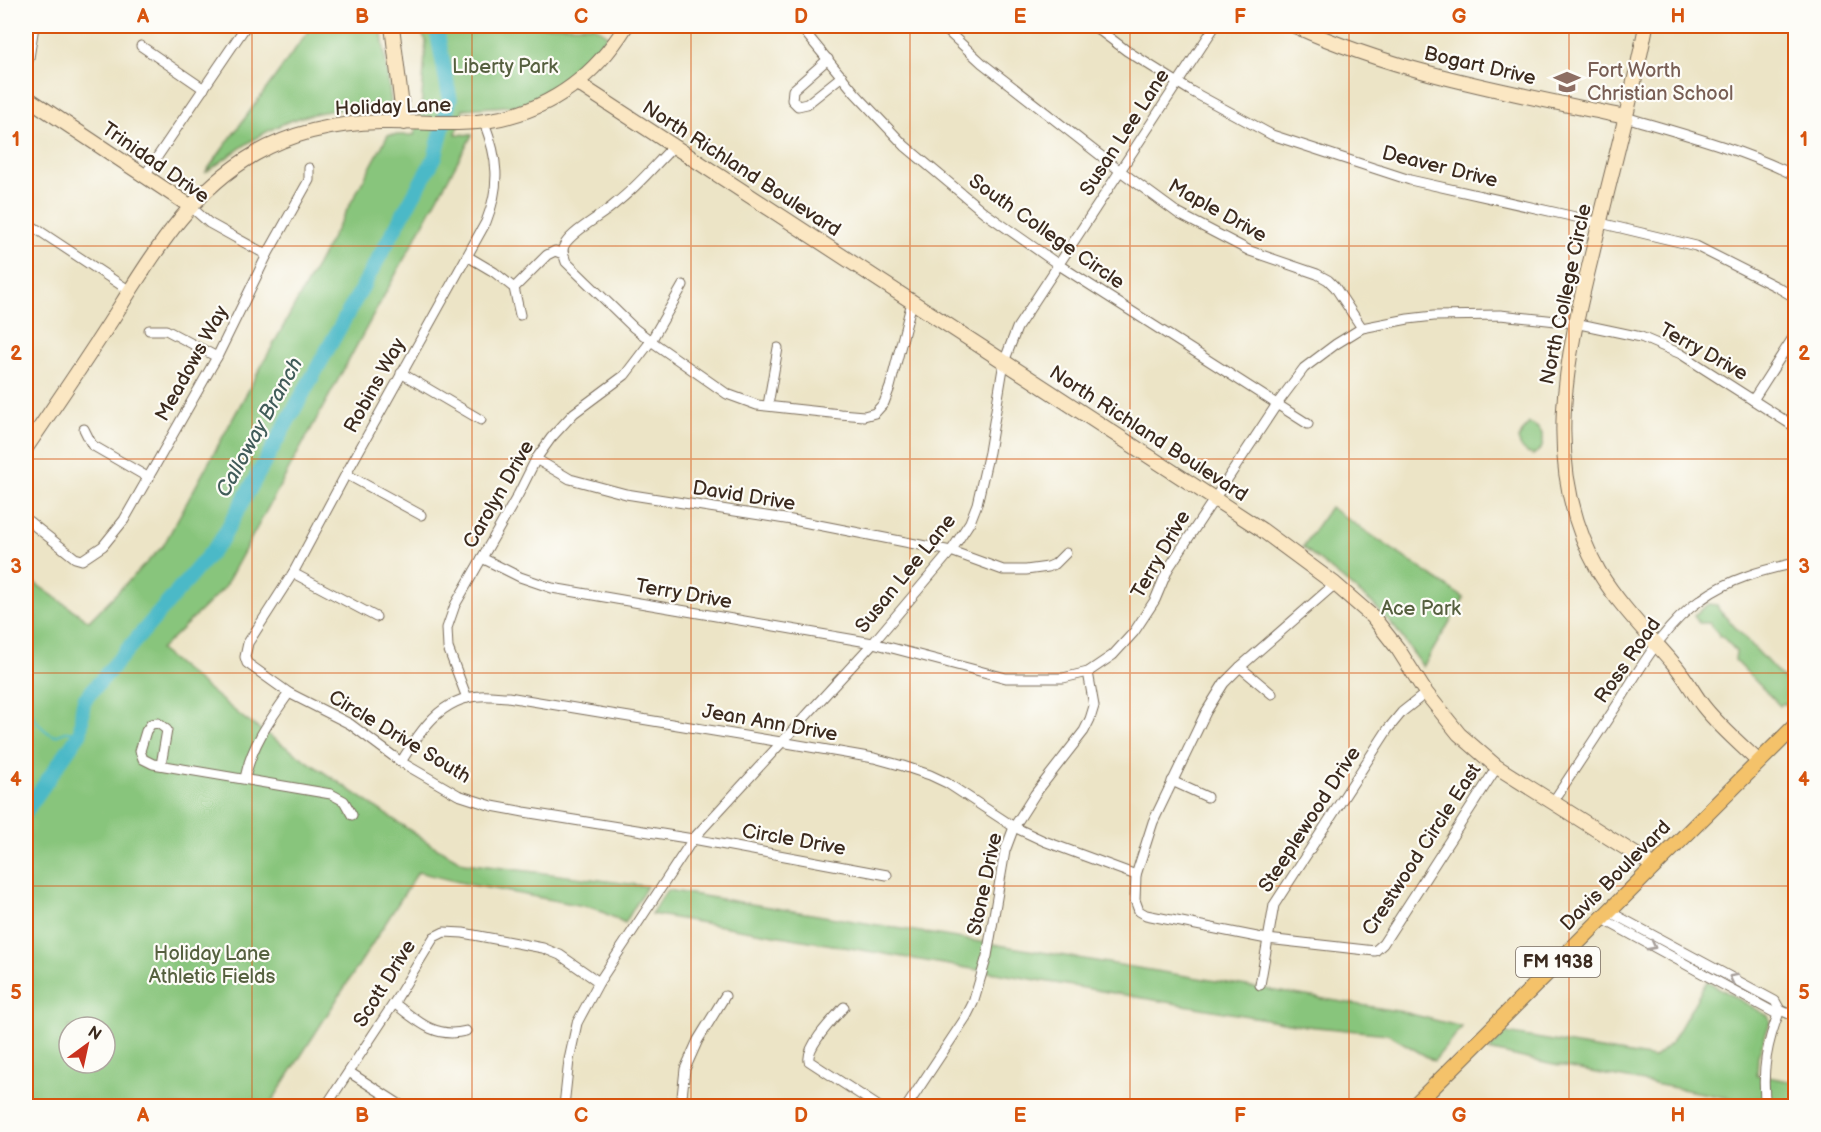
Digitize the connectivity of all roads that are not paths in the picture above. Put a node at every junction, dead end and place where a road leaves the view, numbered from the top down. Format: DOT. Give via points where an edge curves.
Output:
graph roads {
  1 [pos="34,26"];
  2 [pos="246,26"];
  3 [pos="392,26"];
  4 [pos="626,26"];
  5 [pos="800,26"];
  6 [pos="942,26"];
  7 [pos="1094,26"];
  8 [pos="1215,26"];
  9 [pos="1295,26"];
  10 [pos="1646,26"];
  11 [pos="141,46"];
  12 [pos="828,59"];
  13 [pos="26,65"];
  14 [pos="842,76"];
  15 [pos="577,83"];
  16 [pos="1178,83"];
  17 [pos="204,89"];
  18 [pos="26,97"];
  19 [pos="1625,117"];
  20 [pos="484,122"];
  21 [pos="410,123"];
  22 [pos="673,147"];
  23 [pos="309,168"];
  24 [pos="1119,170"];
  25 [pos="145,175"];
  26 [pos="1796,176"];
  27 [pos="190,206"];
  28 [pos="26,222"];
  29 [pos="1599,222"];
  30 [pos="267,255"];
  31 [pos="563,255"];
  32 [pos="467,256"];
  33 [pos="1059,265"];
  34 [pos="682,285"];
  35 [pos="514,288"];
  36 [pos="130,291"];
  37 [pos="1796,298"];
  38 [pos="912,302"];
  39 [pos="520,315"];
  40 [pos="1575,323"];
  41 [pos="1362,328"];
  42 [pos="149,330"];
  43 [pos="1796,333"];
  44 [pos="651,341"];
  45 [pos="778,348"];
  46 [pos="217,357"];
  47 [pos="1004,362"];
  48 [pos="401,374"];
  49 [pos="1754,400"];
  50 [pos="1277,404"];
  51 [pos="768,405"];
  52 [pos="481,420"];
  53 [pos="1308,424"];
  54 [pos="1795,427"];
  55 [pos="84,429"];
  56 [pos="26,448"];
  57 [pos="536,459"];
  58 [pos="346,474"];
  59 [pos="149,478"];
  60 [pos="1213,500"];
  61 [pos="421,515"];
  62 [pos="26,519"];
  63 [pos="951,552"];
  64 [pos="1066,553"];
  65 [pos="482,558"];
  66 [pos="1796,563"];
  67 [pos="293,573"];
  68 [pos="1335,584"];
  69 [pos="376,617"];
  70 [pos="873,643"];
  71 [pos="1656,645"];
  72 [pos="245,657"];
  73 [pos="1240,667"];
  74 [pos="1088,672"];
  75 [pos="289,693"];
  76 [pos="1426,693"];
  77 [pos="1272,694"];
  78 [pos="467,698"];
  79 [pos="1796,725"];
  80 [pos="781,742"];
  81 [pos="401,762"];
  82 [pos="1759,762"];
  83 [pos="161,765"];
  84 [pos="1497,767"];
  85 [pos="245,778"];
  86 [pos="1172,782"];
  87 [pos="1207,797"];
  88 [pos="1554,802"];
  89 [pos="352,815"];
  90 [pos="1014,827"];
  91 [pos="693,839"];
  92 [pos="1654,866"];
  93 [pos="887,875"];
  94 [pos="1136,875"];
  95 [pos="1605,914"];
  96 [pos="1267,939"];
  97 [pos="599,982"];
  98 [pos="1260,984"];
  99 [pos="724,996"];
  100 [pos="394,1003"];
  101 [pos="844,1006"];
  102 [pos="1780,1010"];
  103 [pos="1796,1017"];
  104 [pos="466,1031"];
  105 [pos="349,1072"];
  106 [pos="326,1107"];
  107 [pos="402,1107"];
  108 [pos="564,1107"];
  109 [pos="681,1107"];
  110 [pos="878,1107"];
  111 [pos="908,1107"];
  112 [pos="1414,1107"];
  113 [pos="1766,1107"];
  1 -- 13 [label="street"];
  2 -- 17 [label="street"];
  3 -- 21 [label="street"];
  4 -- 15 [label="street, Holiday Lane"];
  5 -- 12 [label="street, South College Circle"];
  6 -- 24 [label="street, Maple Drive" via="982,63"];
  7 -- 16 [label="street, Deaver Drive"];
  8 -- 16 [label="street, Susan Lee Lane"];
  9 -- 19 [label="street, Bogart Drive" via="1365,55 1418,71"];
  10 -- 19 [label="street, North College Circle"];
  11 -- 17 [label="street"];
  12 -- 14 [label="street, South College Circle"];
  12 -- 14 [label="street" via="793,90 792,100 798,106 807,104"];
  14 -- 33 [label="street, South College Circle" via="905,146 985,213"];
  15 -- 20 [label="street, Holiday Lane" via="537,108"];
  15 -- 22 [label="street, North Richland Boulevard"];
  16 -- 24 [label="street, Susan Lee Lane"];
  16 -- 29 [label="street, Deaver Drive" via="1272,135 1306,147 1410,180"];
  17 -- 25 [label="street"];
  18 -- 25 [label="street, Trinidad Drive"];
  19 -- 26 [label="street, Bogart Drive" via="1717,143"];
  19 -- 29 [label="street, North College Circle"];
  20 -- 21 [label="street, Holiday Lane"];
  20 -- 32 [label="street, Robins Way" via="497,172 493,204"];
  21 -- 27 [label="street, Holiday Lane" via="342,125 289,138 239,163"];
  22 -- 31 [label="street" via="618,202 573,236"];
  22 -- 38 [label="street, North Richland Boulevard"];
  23 -- 30 [label="street, Meadows Way" via="309,180"];
  24 -- 33 [label="street, Susan Lee Lane"];
  24 -- 41 [label="street, Maple Drive" via="1189,219 1250,251 1328,280"];
  25 -- 27 [label="street, Trinidad Drive"];
  27 -- 30 [label="street, Trinidad Drive" via="209,223"];
  27 -- 36 [label="street, Holiday Lane"];
  28 -- 36 [label="street"];
  29 -- 37 [label="street, Deaver Drive" via="1696,246"];
  29 -- 40 [label="street, North College Circle"];
  30 -- 46 [label="street, Meadows Way"];
  31 -- 35 [label="street" via="555,251 547,255"];
  31 -- 44 [label="street"];
  32 -- 35 [label="street"];
  32 -- 48 [label="street, Robins Way"];
  33 -- 47 [label="street, Susan Lee Lane" via="1017,328"];
  33 -- 50 [label="street, South College Circle"];
  34 -- 44 [label="street, Carolyn Drive"];
  35 -- 39 [label="street"];
  36 -- 56 [label="street, Holiday Lane"];
  38 -- 47 [label="street, North Richland Boulevard"];
  38 -- 51 [label="street" via="890,387 875,413 864,416"];
  40 -- 41 [label="street, Terry Drive" via="1471,315 1434,316"];
  40 -- 49 [label="street, Terry Drive" via="1651,341 1681,354"];
  40 -- 71 [label="street, North College Circle" via="1563,402 1562,440 1570,491 1580,528 1599,572"];
  41 -- 50 [label="street, Terry Drive" via="1304,368"];
  42 -- 46 [label="street" via="166,330"];
  43 -- 49 [label="street"];
  44 -- 51 [label="street" via="727,394"];
  44 -- 57 [label="street, Carolyn Drive" via="625,375 574,413"];
  45 -- 51 [label="street"];
  46 -- 59 [label="street, Meadows Way"];
  47 -- 60 [label="street, North Richland Boulevard"];
  47 -- 63 [label="street, Susan Lee Lane" via="977,504"];
  48 -- 52 [label="street"];
  48 -- 58 [label="street, Robins Way"];
  49 -- 54 [label="street, Terry Drive"];
  50 -- 53 [label="street, South College Circle"];
  50 -- 60 [label="street, Terry Drive"];
  55 -- 59 [label="street" via="92,445"];
  57 -- 63 [label="street, David Drive" via="570,479 626,494"];
  57 -- 65 [label="street, Carolyn Drive"];
  58 -- 61 [label="street"];
  58 -- 67 [label="street, Robins Way"];
  59 -- 62 [label="street, Meadows Way" via="116,532 82,560"];
  60 -- 68 [label="street, North Richland Boulevard" via="1262,530"];
  60 -- 74 [label="street, Terry Drive" via="1168,569 1155,600 1134,632 1113,655"];
  63 -- 64 [label="street, David Drive" via="1003,570 1048,567"];
  63 -- 70 [label="street, Susan Lee Lane"];
  65 -- 70 [label="street, Terry Drive" via="552,588"];
  65 -- 78 [label="street, Carolyn Drive" via="455,605 447,628 448,648"];
  66 -- 71 [label="street, Ross Road" via="1758,571 1723,586 1679,618"];
  67 -- 69 [label="street"];
  67 -- 72 [label="street, Robins Way" via="248,643"];
  68 -- 73 [label="street"];
  68 -- 76 [label="street, North Richland Boulevard" via="1373,617"];
  70 -- 74 [label="street, Terry Drive" via="1006,678 1063,678"];
  70 -- 80 [label="street, Susan Lee Lane"];
  71 -- 82 [label="street, North College Circle" via="1706,710"];
  71 -- 88 [label="street, Ross Road"];
  72 -- 75 [label="street, Circle Drive South" via="247,663"];
  73 -- 77 [label="street"];
  73 -- 86 [label="street" via="1224,683 1206,712"];
  74 -- 90 [label="street, Stone Drive" via="1094,706 1090,719"];
  75 -- 81 [label="street, Circle Drive South" via="350,724"];
  75 -- 85 [label="street" via="265,726"];
  76 -- 84 [label="street, North Richland Boulevard" via="1459,734"];
  76 -- 96 [label="street, Steeplewood Drive" via="1388,729 1301,861 1274,905"];
  78 -- 80 [label="street, Jean Ann Drive" via="508,697"];
  78 -- 81 [label="street, Jean Ann Drive" via="430,720"];
  79 -- 82 [label="main road, Davis Boulevard / FM 1938"];
  80 -- 90 [label="street, Jean Ann Drive" via="874,758 930,775"];
  80 -- 91 [label="street, Susan Lee Lane"];
  81 -- 91 [label="street, Circle Drive South" via="458,795 492,806"];
  82 -- 92 [label="main road, Davis Boulevard / FM 1938"];
  83 -- 85 [label="street"];
  84 -- 88 [label="street, North Richland Boulevard"];
  84 -- 96 [label="street, Crestwood Circle East" via="1375,951"];
  85 -- 89 [label="street" via="331,794 344,801"];
  86 -- 87 [label="street"];
  86 -- 94 [label="street" via="1153,822"];
  88 -- 92 [label="street, North Richland Boulevard"];
  90 -- 94 [label="street, Jean Ann Drive"];
  90 -- 111 [label="street, Stone Drive" via="1001,870 987,957 973,1003"];
  91 -- 93 [label="street, Circle Drive"];
  91 -- 97 [label="street, Susan Lee Lane"];
  92 -- 95 [label="main road, Davis Boulevard / FM 1938"];
  94 -- 96 [label="street" via="1137,908 1146,915"];
  95 -- 102 [label="street" via="1775,1013"];
  95 -- 112 [label="main road, Davis Boulevard / FM 1938"];
  96 -- 98 [label="street, Steeplewood Drive"];
  97 -- 100 [label="street, Scott Drive" via="543,948 444,932 434,937"];
  97 -- 108 [label="street, Susan Lee Lane" via="577,1023"];
  99 -- 109 [label="street" via="687,1062"];
  100 -- 104 [label="street" via="435,1031"];
  100 -- 105 [label="street, Scott Drive"];
  101 -- 110 [label="street" via="812,1047 809,1061"];
  102 -- 103 [label="street"];
  102 -- 113 [label="street" via="1769,1037 1763,1080"];
  105 -- 106 [label="street, Scott Drive"];
  105 -- 107 [label="street"];
}
